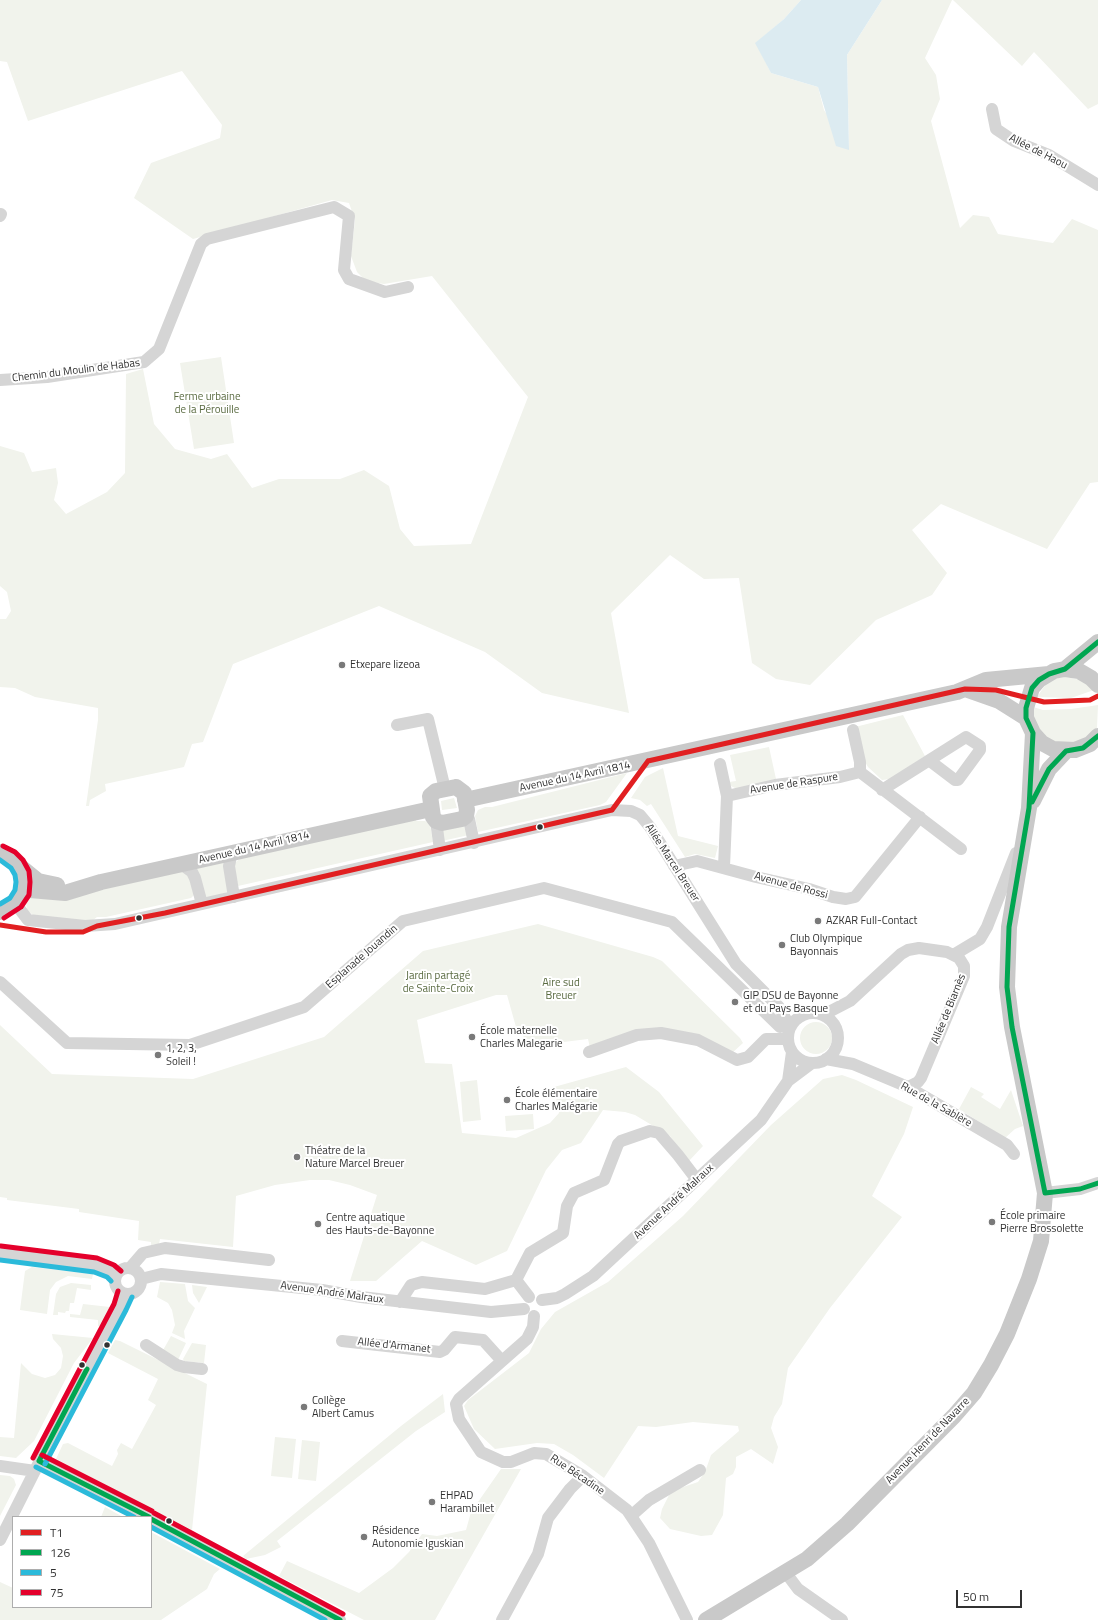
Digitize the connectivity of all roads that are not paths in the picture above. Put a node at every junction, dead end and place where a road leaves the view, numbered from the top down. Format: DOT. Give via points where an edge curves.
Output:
graph roads {
  1 [pos="992,109"];
  2 [pos="1098,184"];
  3 [pos="408,287"];
  4 [pos="0,380"];
  5 [pos="1098,642"];
  6 [pos="1065,670"];
  7 [pos="1049,674"];
  8 [pos="1098,685"];
  9 [pos="965,689"];
  10 [pos="1026,718"];
  11 [pos="397,725"];
  12 [pos="854,730"];
  13 [pos="1033,733"];
  14 [pos="1095,742"];
  15 [pos="1066,751"];
  16 [pos="930,761"];
  17 [pos="720,764"];
  18 [pos="860,772"];
  19 [pos="445,789"];
  20 [pos="882,790"];
  21 [pos="727,796"];
  22 [pos="466,808"];
  23 [pos="1029,808"];
  24 [pos="434,815"];
  25 [pos="920,817"];
  26 [pos="1025,828"];
  27 [pos="474,842"];
  28 [pos="961,849"];
  29 [pos="440,850"];
  30 [pos="0,852"];
  31 [pos="232,852"];
  32 [pos="17,864"];
  33 [pos="181,864"];
  34 [pos="674,866"];
  35 [pos="724,867"];
  36 [pos="101,882"];
  37 [pos="234,897"];
  38 [pos="18,898"];
  39 [pos="202,904"];
  40 [pos="0,912"];
  41 [pos="955,954"];
  42 [pos="0,982"];
  43 [pos="850,1002"];
  44 [pos="779,1007"];
  45 [pos="804,1015"];
  46 [pos="823,1016"];
  47 [pos="786,1031"];
  48 [pos="837,1036"];
  49 [pos="589,1052"];
  50 [pos="792,1052"];
  51 [pos="826,1060"];
  52 [pos="812,1063"];
  53 [pos="853,1064"];
  54 [pos="788,1081"];
  55 [pos="908,1087"];
  56 [pos="1014,1154"];
  57 [pos="697,1180"];
  58 [pos="1098,1183"];
  59 [pos="1045,1193"];
  60 [pos="0,1253"];
  61 [pos="269,1260"];
  62 [pos="130,1268"];
  63 [pos="116,1276"];
  64 [pos="142,1279"];
  65 [pos="516,1280"];
  66 [pos="125,1294"];
  67 [pos="529,1297"];
  68 [pos="400,1302"];
  69 [pos="543,1304"];
  70 [pos="524,1309"];
  71 [pos="534,1316"];
  72 [pos="342,1341"];
  73 [pos="146,1345"];
  74 [pos="502,1361"];
  75 [pos="202,1369"];
  76 [pos="0,1466"];
  77 [pos="37,1466"];
  78 [pos="700,1470"];
  79 [pos="583,1476"];
  80 [pos="632,1515"];
  81 [pos="146,1516"];
  82 [pos="152,1520"];
  83 [pos="0,1540"];
  84 [pos="786,1573"];
  85 [pos="340,1620"];
  86 [pos="502,1620"];
  87 [pos="688,1620"];
  88 [pos="706,1620"];
  89 [pos="842,1620"];
  1 -- 2 [label="street, Allée de Haou" via="996,129 1014,141 1049,155"];
  3 -- 4 [label="street, Chemin du Moulin de Habas" via="385,292 349,279 344,270 349,216 334,207 207,239 201,244 159,349 144,362 40,378"];
  5 -- 6 [label="main road"];
  6 -- 7 [label="main road, Avenue du 14 Avril 1814"];
  6 -- 8 [label="main road" via="1079,671"];
  7 -- 9 [label="main road, Avenue du 14 Avril 1814" via="986,680"];
  7 -- 10 [label="main road" via="1032,688 1027,699"];
  9 -- 10 [label="main road" via="999,701"];
  9 -- 22 [label="main road, Avenue du 14 Avril 1814"];
  10 -- 13 [label="main road"];
  11 -- 19 [label="street" via="428,719"];
  12 -- 18 [label="street"];
  13 -- 15 [label="main road" via="1042,743 1053,749"];
  13 -- 23 [label="main road, Avenue Henri de Navarre"];
  14 -- 15 [label="main road"];
  15 -- 23 [label="main road, Avenue Henri de Navarre" via="1049,770"];
  16 -- 20 [label="street"];
  17 -- 21 [label="street"];
  18 -- 20 [label="street"];
  18 -- 21 [label="street, Avenue de Raspure" via="775,785"];
  19 -- 22 [label="main road" via="456,787 464,793"];
  19 -- 24 [label="main road" via="430,796"];
  20 -- 25 [label="street"];
  21 -- 35 [label="street"];
  22 -- 24 [label="main road, Avenue du 14 Avril 1814" via="462,819 442,823"];
  22 -- 27 [label="street"];
  23 -- 26 [label="main road, Avenue Henri de Navarre"];
  24 -- 29 [label="street"];
  24 -- 31 [label="main road, Avenue du 14 Avril 1814"];
  25 -- 28 [label="street"];
  25 -- 35 [label="street, Avenue de Rossi" via="859,894 846,899"];
  26 -- 41 [label="street" via="987,927 980,939"];
  26 -- 59 [label="main road, Avenue Henri de Navarre" via="1009,927 1007,986 1012,1027"];
  27 -- 29 [label="street, Allée Marcel Breuer"];
  27 -- 34 [label="street, Allée Marcel Breuer" via="612,810 631,811 640,815 647,823"];
  29 -- 37 [label="street, Allée Marcel Breuer"];
  30 -- 32 [label="main road, Avenue du 14 Avril 1814"];
  31 -- 33 [label="main road, Avenue du 14 Avril 1814"];
  31 -- 37 [label="street" via="229,866"];
  32 -- 36 [label="main road, Avenue du 14 Avril 1814" via="38,881 51,885"];
  32 -- 38 [label="main road" via="23,882"];
  33 -- 36 [label="main road, Avenue du 14 Avril 1814"];
  33 -- 39 [label="street" via="192,872"];
  34 -- 35 [label="street, Avenue de Rossi" via="697,861"];
  34 -- 44 [label="street, Allée Marcel Breuer" via="736,964"];
  36 -- 38 [label="main road, Avenue du 14 Avril 1814" via="65,893 30,890"];
  37 -- 39 [label="street, Allée Marcel Breuer"];
  38 -- 39 [label="street, Allée Marcel Breuer" via="28,920 97,926"];
  38 -- 40 [label="main road"];
  41 -- 43 [label="street" via="919,948 908,950"];
  41 -- 55 [label="street, Allée de Biarnès" via="963,962 964,976 921,1078"];
  42 -- 47 [label="street, Esplanade Jouandin" via="67,1043 190,1046 304,1007 403,920 544,888 672,922"];
  43 -- 46 [label="street"];
  43 -- 48 [label="street" via="842,1016"];
  44 -- 45 [label="street, Allée Marcel Breuer"];
  44 -- 47 [label="street, Allée Marcel Breuer"];
  45 -- 46 [label="street" via="813,1013"];
  45 -- 47 [label="street"];
  46 -- 48 [label="street" via="829,1019"];
  47 -- 49 [label="street" via="766,1039 748,1057 737,1060 698,1040 661,1033 637,1035"];
  47 -- 50 [label="street"];
  48 -- 51 [label="street" via="836,1048"];
  48 -- 53 [label="street"];
  50 -- 52 [label="street" via="804,1062"];
  50 -- 54 [label="street, Avenue André Malraux"];
  51 -- 52 [label="street"];
  51 -- 53 [label="street, Rue de la Sablère"];
  52 -- 54 [label="street, Avenue André Malraux"];
  53 -- 55 [label="street, Rue de la Sablère"];
  54 -- 57 [label="street, Avenue André Malraux" via="761,1120"];
  55 -- 56 [label="street, Rue de la Sablère" via="1007,1145"];
  57 -- 65 [label="street" via="659,1133 650,1131 621,1141 604,1180 574,1193 567,1206 563,1233 530,1253"];
  57 -- 69 [label="street, Avenue André Malraux" via="593,1276"];
  58 -- 59 [label="street" via="1080,1189"];
  59 -- 84 [label="main road, Avenue Henri de Navarre" via="1040,1241 1029,1280 1007,1334 974,1393 833,1538"];
  60 -- 63 [label="street" via="96,1264"];
  61 -- 62 [label="street" via="165,1248 143,1253"];
  62 -- 63 [label="street" via="121,1270"];
  62 -- 64 [label="street" via="137,1271"];
  63 -- 66 [label="street" via="118,1289"];
  64 -- 66 [label="street" via="136,1292"];
  64 -- 68 [label="street, Avenue André Malraux" via="161,1274 322,1290"];
  65 -- 67 [label="street"];
  65 -- 68 [label="street" via="485,1289 416,1282 406,1291"];
  66 -- 77 [label="street"];
  67 -- 69 [label="street" via="534,1296"];
  67 -- 70 [label="street" via="524,1303"];
  68 -- 70 [label="street, Avenue André Malraux" via="491,1312"];
  69 -- 71 [label="street" via="541,1313"];
  70 -- 71 [label="street"];
  71 -- 74 [label="street, Rue Bécadine" via="533,1327 527,1339"];
  72 -- 74 [label="street, Allée d'Armanet" via="440,1352 456,1337 483,1340"];
  73 -- 75 [label="street" via="184,1368"];
  74 -- 79 [label="street, Rue Bécadine" via="456,1404 459,1419 469,1436 481,1452 503,1462 511,1462 534,1453 546,1454"];
  76 -- 77 [label="street"];
  77 -- 81 [label="street"];
  77 -- 83 [label="street"];
  78 -- 80 [label="street" via="649,1500"];
  79 -- 80 [label="street, Rue Bécadine"];
  79 -- 86 [label="street" via="548,1518 538,1554"];
  80 -- 87 [label="street, Rue Bécadine" via="649,1542"];
  82 -- 85 [label="street"];
  84 -- 88 [label="main road, Avenue Henri de Navarre"];
  84 -- 89 [label="street" via="798,1589"];
}
